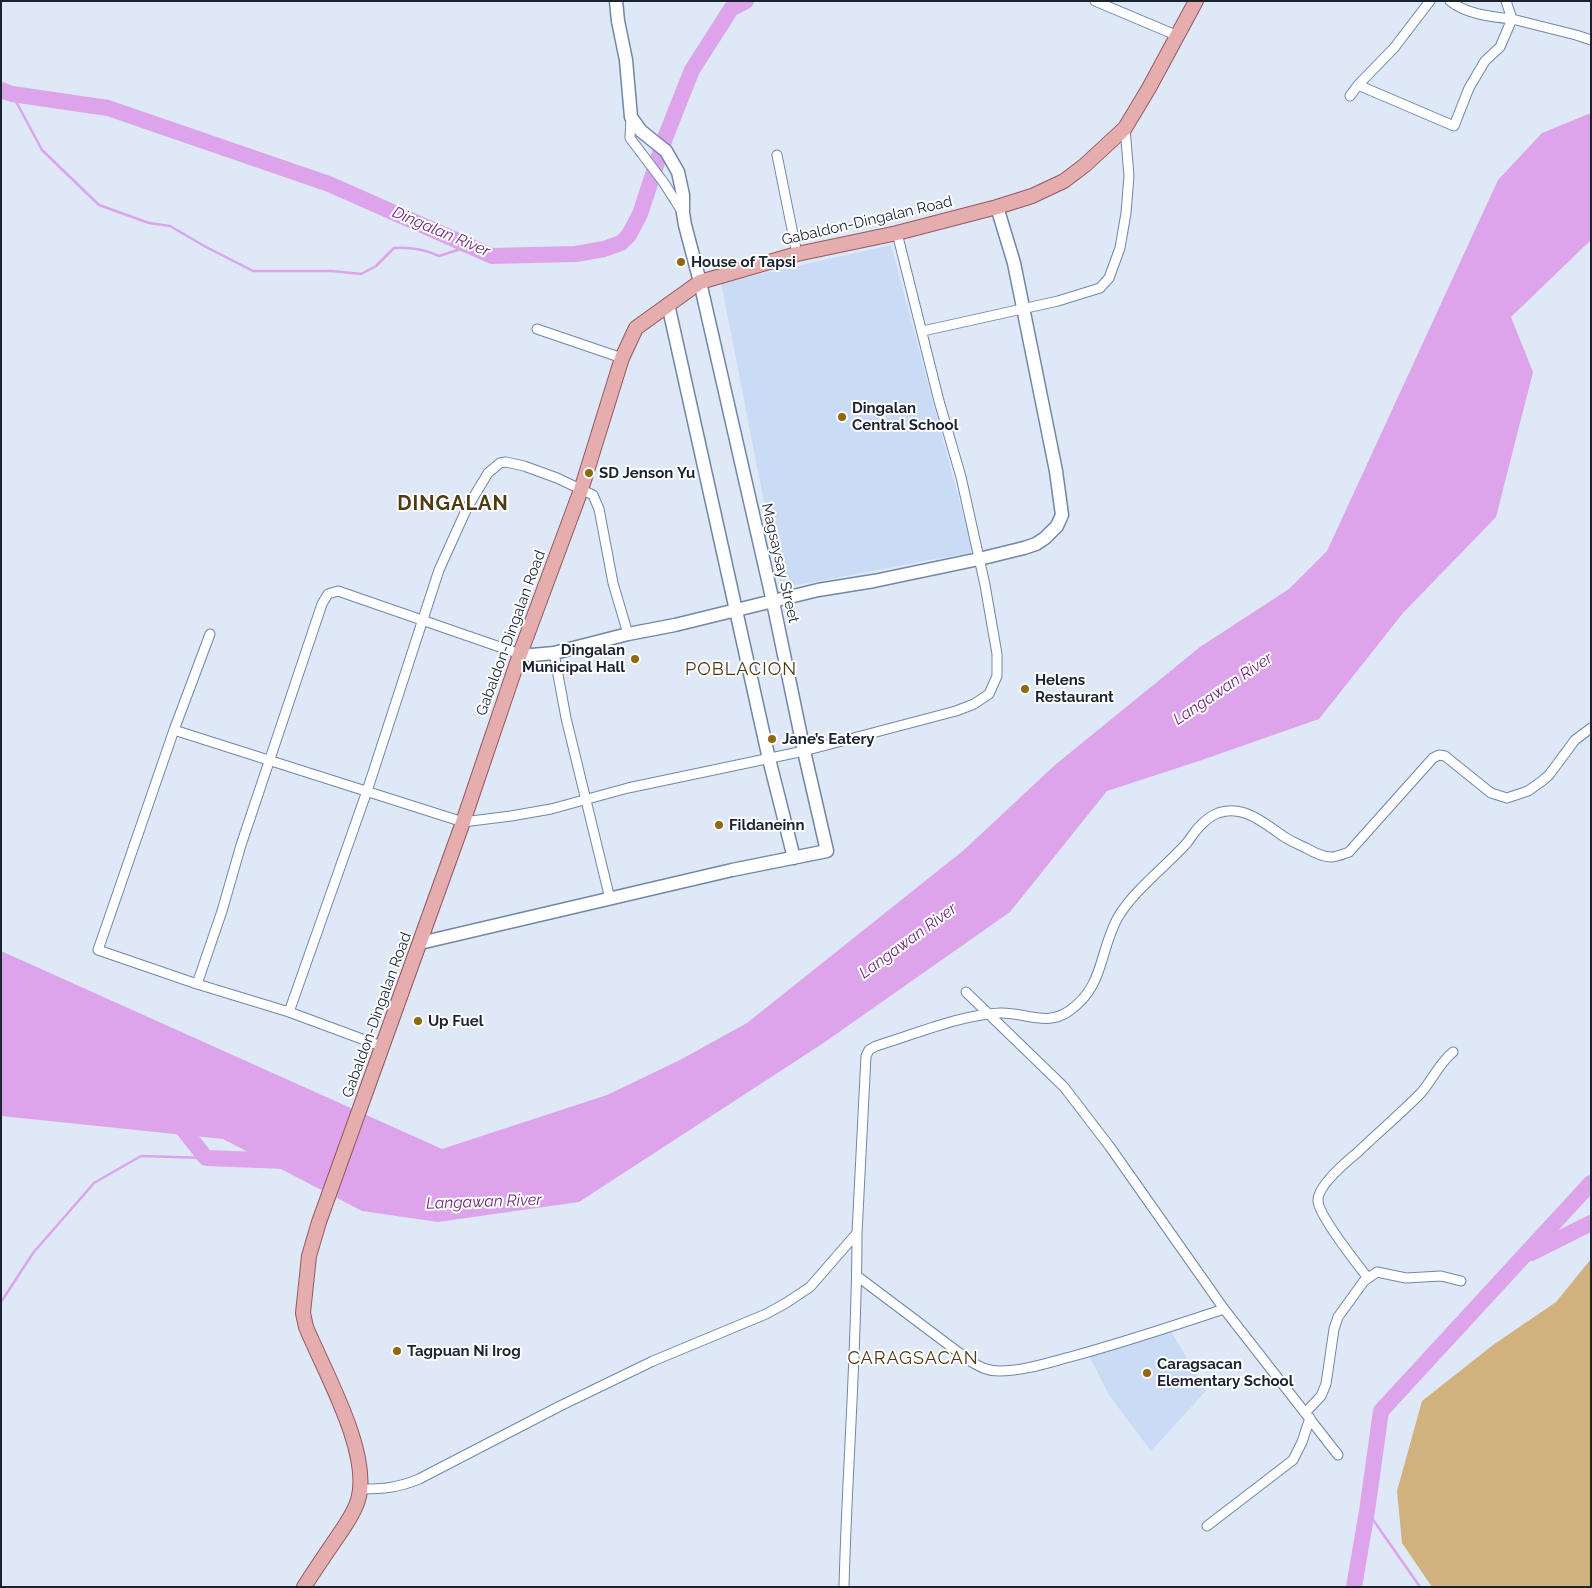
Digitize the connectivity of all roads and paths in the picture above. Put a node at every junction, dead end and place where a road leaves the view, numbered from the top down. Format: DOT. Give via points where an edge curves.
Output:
graph roads {
  1 [pos="616,1"];
  2 [pos="1096,1"];
  3 [pos="1196,1"];
  4 [pos="1430,1"];
  5 [pos="1450,1"];
  6 [pos="1506,1"];
  7 [pos="1512,19"];
  8 [pos="1178,36"];
  9 [pos="1591,40"];
  10 [pos="1358,85"];
  11 [pos="1350,96"];
  12 [pos="631,117"];
  13 [pos="1125,128"];
  14 [pos="776,155"];
  15 [pos="997,207"];
  16 [pos="683,213"];
  17 [pos="898,233"];
  18 [pos="797,254"];
  19 [pos="700,282"];
  20 [pos="668,304"];
  21 [pos="1023,308"];
  22 [pos="537,329"];
  23 [pos="922,331"];
  24 [pos="622,358"];
  25 [pos="581,490"];
  26 [pos="979,559"];
  27 [pos="773,602"];
  28 [pos="736,610"];
  29 [pos="423,621"];
  30 [pos="210,634"];
  31 [pos="628,634"];
  32 [pos="554,652"];
  33 [pos="520,654"];
  34 [pos="1591,728"];
  35 [pos="174,730"];
  36 [pos="804,751"];
  37 [pos="769,759"];
  38 [pos="270,761"];
  39 [pos="367,791"];
  40 [pos="585,799"];
  41 [pos="463,822"];
  42 [pos="794,858"];
  43 [pos="610,899"];
  44 [pos="420,943"];
  45 [pos="197,984"];
  46 [pos="966,992"];
  47 [pos="289,1012"];
  48 [pos="987,1014"];
  49 [pos="381,1046"];
  50 [pos="1453,1052"];
  51 [pos="857,1233"];
  52 [pos="857,1276"];
  53 [pos="1368,1278"];
  54 [pos="1461,1281"];
  55 [pos="1224,1309"];
  56 [pos="1307,1415"];
  57 [pos="1338,1455"];
  58 [pos="361,1489"];
  59 [pos="1207,1526"];
  60 [pos="304,1587"];
  61 [pos="844,1587"];
  1 -- 12 [label="street"];
  2 -- 8 [label="street"];
  3 -- 8 [label="main road, Gabaldon-Dingalan Road"];
  4 -- 10 [label="street" via="1394,48"];
  5 -- 7 [label="street" via="1456,6"];
  6 -- 7 [label="street"];
  7 -- 9 [label="street"];
  7 -- 10 [label="street" via="1500,47 1485,61 1469,88 1454,126"];
  8 -- 13 [label="main road, Gabaldon-Dingalan Road"];
  10 -- 11 [label="street"];
  12 -- 16 [label="street" via="630,138"];
  12 -- 16 [label="street, Magsaysay Street" via="650,139 666,151 678,172"];
  13 -- 15 [label="main road, Gabaldon-Dingalan Road" via="1064,181"];
  13 -- 21 [label="street" via="1129,176 1126,213 1120,248 1109,278 1100,288"];
  14 -- 18 [label="street"];
  15 -- 17 [label="main road, Gabaldon-Dingalan Road"];
  15 -- 21 [label="street" via="1014,263"];
  16 -- 19 [label="street, Magsaysay Street"];
  17 -- 18 [label="main road, Gabaldon-Dingalan Road"];
  17 -- 23 [label="street"];
  18 -- 19 [label="main road, Gabaldon-Dingalan Road"];
  19 -- 20 [label="main road, Gabaldon-Dingalan Road"];
  19 -- 27 [label="street, Magsaysay Street"];
  20 -- 24 [label="main road, Gabaldon-Dingalan Road" via="636,328"];
  20 -- 28 [label="street"];
  21 -- 23 [label="street"];
  21 -- 26 [label="street" via="1062,515 1057,526 1036,544"];
  22 -- 24 [label="street"];
  23 -- 26 [label="street"];
  24 -- 25 [label="main road, Gabaldon-Dingalan Road"];
  25 -- 29 [label="street" via="557,478 506,462 488,472 467,508 439,570"];
  25 -- 31 [label="street" via="593,495 599,509 613,583"];
  25 -- 33 [label="main road, Gabaldon-Dingalan Road"];
  26 -- 27 [label="street" via="818,590"];
  26 -- 36 [label="street" via="997,654 997,676 989,694 956,711"];
  27 -- 28 [label="street"];
  27 -- 36 [label="street, Magsaysay Street"];
  28 -- 31 [label="street"];
  28 -- 37 [label="street"];
  29 -- 33 [label="street"];
  29 -- 38 [label="street" via="338,590 328,594"];
  29 -- 39 [label="street"];
  30 -- 35 [label="street"];
  31 -- 32 [label="street"];
  32 -- 33 [label="street"];
  32 -- 40 [label="street"];
  33 -- 41 [label="main road, Gabaldon-Dingalan Road"];
  34 -- 48 [label="street" via="1575,740 1542,781 1528,791 1507,798 1491,793 1445,756 1433,758 1349,852 1338,856 1328,857 1314,852 1284,837 1259,819 1235,811 1218,814 1202,824 1128,903 1117,920 1099,973 1080,1003 1057,1018"];
  35 -- 38 [label="street"];
  35 -- 45 [label="street" via="98,950"];
  36 -- 37 [label="street"];
  36 -- 42 [label="street, Magsaysay Street" via="827,851"];
  37 -- 40 [label="street"];
  37 -- 42 [label="street"];
  38 -- 39 [label="street"];
  38 -- 45 [label="street"];
  39 -- 41 [label="street"];
  39 -- 47 [label="street"];
  40 -- 41 [label="street" via="551,809"];
  40 -- 43 [label="street"];
  41 -- 44 [label="main road, Gabaldon-Dingalan Road"];
  42 -- 43 [label="street"];
  43 -- 44 [label="street"];
  44 -- 49 [label="main road, Gabaldon-Dingalan Road"];
  45 -- 47 [label="street"];
  46 -- 48 [label="street"];
  47 -- 49 [label="street"];
  48 -- 51 [label="street" via="948,1022 869,1050 866,1056"];
  48 -- 55 [label="street" via="1064,1087"];
  49 -- 58 [label="main road, Gabaldon-Dingalan Road" via="309,1256 303,1313 358,1455"];
  50 -- 53 [label="street" via="1421,1093 1342,1167 1318,1195 1320,1208"];
  51 -- 52 [label="street"];
  51 -- 58 [label="street" via="810,1287 766,1314 653,1361 419,1479 400,1487"];
  52 -- 55 [label="street" via="970,1361 992,1370 1045,1363"];
  52 -- 61 [label="street"];
  53 -- 54 [label="street" via="1377,1272 1406,1278 1441,1276"];
  53 -- 56 [label="street" via="1335,1323 1326,1384"];
  55 -- 56 [label="street"];
  56 -- 57 [label="street"];
  56 -- 59 [label="street" via="1302,1442 1293,1460"];
  58 -- 60 [label="main road, Gabaldon-Dingalan Road" via="354,1511"];
}
